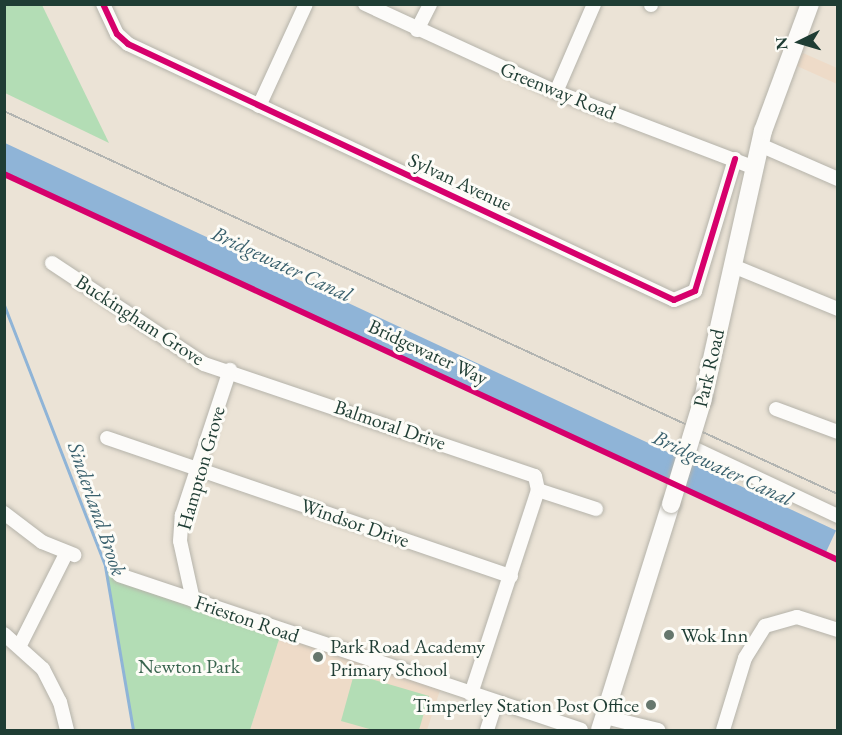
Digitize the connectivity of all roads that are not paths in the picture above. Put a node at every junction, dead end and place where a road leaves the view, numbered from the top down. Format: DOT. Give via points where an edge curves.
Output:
graph roads {
  1 [pos="103,4"];
  2 [pos="306,4"];
  3 [pos="365,4"];
  4 [pos="430,4"];
  5 [pos="594,4"];
  6 [pos="810,4"];
  7 [pos="417,30"];
  8 [pos="556,92"];
  9 [pos="259,106"];
  10 [pos="760,145"];
  11 [pos="735,159"];
  12 [pos="755,168"];
  13 [pos="837,179"];
  14 [pos="52,263"];
  15 [pos="733,266"];
  16 [pos="837,309"];
  17 [pos="230,370"];
  18 [pos="776,408"];
  19 [pos="837,432"];
  20 [pos="107,438"];
  21 [pos="689,446"];
  22 [pos="199,470"];
  23 [pos="538,490"];
  24 [pos="596,509"];
  25 [pos="4,513"];
  26 [pos="837,516"];
  27 [pos="119,576"];
  28 [pos="511,576"];
  29 [pos="193,600"];
  30 [pos="837,630"];
  31 [pos="4,634"];
  32 [pos="20,645"];
  33 [pos="471,694"];
  34 [pos="496,702"];
  35 [pos="602,724"];
  36 [pos="67,730"];
  37 [pos="487,730"];
  38 [pos="581,730"];
  39 [pos="658,730"];
  40 [pos="723,730"];
  1 -- 9 [label="street, Sylvan Avenue" via="117,34 129,44"];
  2 -- 9 [label="street"];
  3 -- 7 [label="street, Greenway Road"];
  4 -- 7 [label="street"];
  5 -- 8 [label="street"];
  6 -- 10 [label="main road, Park Road"];
  7 -- 8 [label="street, Greenway Road"];
  8 -- 11 [label="street, Greenway Road"];
  9 -- 11 [label="street, Sylvan Avenue" via="676,300 694,291"];
  10 -- 12 [label="main road, Park Road"];
  10 -- 13 [label="street"];
  11 -- 12 [label="street, Greenway Road"];
  12 -- 15 [label="main road, Park Road"];
  14 -- 17 [label="street, Buckingham Grove" via="188,355"];
  15 -- 16 [label="street"];
  15 -- 21 [label="main road, Park Road, bridge"];
  17 -- 22 [label="street, Hampton Grove"];
  17 -- 23 [label="street, Balmoral Drive" via="531,473"];
  18 -- 19 [label="street"];
  20 -- 22 [label="street, Windsor Drive"];
  21 -- 26 [label="street"];
  21 -- 35 [label="main road, Park Road, bridge"];
  22 -- 28 [label="street, Windsor Drive"];
  22 -- 29 [label="street, Hampton Grove" via="180,533"];
  23 -- 24 [label="street"];
  23 -- 28 [label="street"];
  25 -- 32 [label="street" via="70,555"];
  27 -- 29 [label="street, Frieston Road"];
  28 -- 33 [label="street"];
  29 -- 33 [label="street, Frieston Road"];
  30 -- 40 [label="street" via="797,617 765,626 745,658"];
  31 -- 32 [label="street"];
  32 -- 36 [label="street" via="52,685"];
  33 -- 34 [label="street, Frieston Road"];
  34 -- 37 [label="street"];
  34 -- 38 [label="street, Frieston Road"];
  35 -- 39 [label="street"];
}
